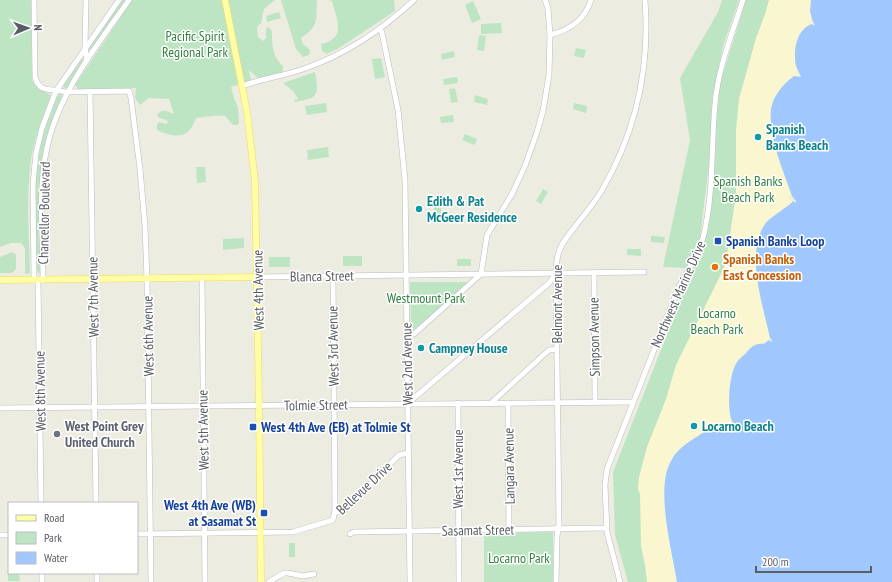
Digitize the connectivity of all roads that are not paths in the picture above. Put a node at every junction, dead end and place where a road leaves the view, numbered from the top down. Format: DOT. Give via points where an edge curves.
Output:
graph roads {
  1 [pos="34,0"];
  2 [pos="86,0"];
  3 [pos="119,0"];
  4 [pos="129,0"];
  5 [pos="225,0"];
  6 [pos="414,0"];
  7 [pos="545,0"];
  8 [pos="591,0"];
  9 [pos="645,0"];
  10 [pos="743,0"];
  11 [pos="380,28"];
  12 [pos="550,35"];
  13 [pos="86,47"];
  14 [pos="87,60"];
  15 [pos="242,86"];
  16 [pos="56,91"];
  17 [pos="68,92"];
  18 [pos="90,92"];
  19 [pos="644,272"];
  20 [pos="594,273"];
  21 [pos="481,274"];
  22 [pos="556,274"];
  23 [pos="406,275"];
  24 [pos="332,276"];
  25 [pos="257,277"];
  26 [pos="147,278"];
  27 [pos="202,278"];
  28 [pos="93,279"];
  29 [pos="0,280"];
  30 [pos="38,280"];
  31 [pos="407,336"];
  32 [pos="557,348"];
  33 [pos="558,402"];
  34 [pos="595,402"];
  35 [pos="632,402"];
  36 [pos="458,403"];
  37 [pos="491,403"];
  38 [pos="508,403"];
  39 [pos="408,404"];
  40 [pos="334,405"];
  41 [pos="203,406"];
  42 [pos="259,406"];
  43 [pos="94,407"];
  44 [pos="149,407"];
  45 [pos="0,408"];
  46 [pos="40,408"];
  47 [pos="408,453"];
  48 [pos="41,502"];
  49 [pos="96,502"];
  50 [pos="335,512"];
  51 [pos="606,528"];
  52 [pos="509,529"];
  53 [pos="558,529"];
  54 [pos="458,530"];
  55 [pos="409,531"];
  56 [pos="260,532"];
  57 [pos="204,533"];
  58 [pos="138,534"];
  59 [pos="150,534"];
  60 [pos="350,534"];
  61 [pos="314,574"];
  62 [pos="151,582"];
  63 [pos="205,582"];
  64 [pos="260,582"];
  65 [pos="269,582"];
  66 [pos="410,582"];
  67 [pos="459,582"];
  68 [pos="556,582"];
  69 [pos="620,582"];
  1 -- 16 [label="street" via="35,77 42,88"];
  2 -- 13 [label="street"];
  3 -- 13 [label="street, Chancellor Boulevard"];
  4 -- 14 [label="street, Chancellor Boulevard"];
  5 -- 15 [label="main road, West 4th Avenue"];
  6 -- 11 [label="street"];
  7 -- 12 [label="street"];
  8 -- 12 [label="street" via="588,9 570,28"];
  9 -- 22 [label="street, Belmont Avenue" via="645,60 629,132 620,156 601,191 561,246"];
  10 -- 35 [label="street, Northwest Marine Drive" via="726,50 717,89 713,161 703,238 678,289"];
  11 -- 15 [label="street" via="347,49 307,68"];
  11 -- 23 [label="street, West 2nd Avenue" via="396,101 402,146"];
  12 -- 21 [label="street" via="547,92 537,132 512,194 488,235"];
  13 -- 14 [label="street"];
  13 -- 16 [label="street, Chancellor Boulevard"];
  14 -- 17 [label="street, Chancellor Boulevard"];
  15 -- 25 [label="main road, West 4th Avenue" via="252,144 255,182"];
  16 -- 17 [label="street"];
  16 -- 30 [label="street, Chancellor Boulevard" via="39,139 34,166"];
  17 -- 18 [label="street"];
  17 -- 30 [label="street, Chancellor Boulevard" via="53,126 44,168"];
  18 -- 26 [label="street, West 6th Avenue" via="129,91 144,201"];
  18 -- 28 [label="street, West 7th Avenue"];
  19 -- 20 [label="street, Blanca Street"];
  20 -- 22 [label="street, Blanca Street"];
  20 -- 34 [label="street, Simpson Avenue"];
  21 -- 22 [label="street, Blanca Street"];
  21 -- 23 [label="street, Blanca Street"];
  21 -- 31 [label="street" via="414,334"];
  22 -- 32 [label="street, Belmont Avenue"];
  22 -- 39 [label="street" via="549,283"];
  23 -- 24 [label="street, Blanca Street"];
  23 -- 31 [label="street, West 2nd Avenue"];
  24 -- 25 [label="street, Blanca Street"];
  24 -- 40 [label="street, West 3rd Avenue"];
  25 -- 27 [label="main road, Blanca Street"];
  25 -- 42 [label="main road, West 4th Avenue"];
  26 -- 27 [label="main road, Blanca Street"];
  26 -- 28 [label="main road, Blanca Street"];
  26 -- 44 [label="street, West 6th Avenue"];
  27 -- 41 [label="street, West 5th Avenue"];
  28 -- 30 [label="main road, Blanca Street"];
  28 -- 43 [label="street, West 7th Avenue"];
  29 -- 30 [label="main road, Blanca Street"];
  30 -- 46 [label="street, West 8th Avenue"];
  31 -- 39 [label="street, West 2nd Avenue"];
  32 -- 33 [label="street, Belmont Avenue"];
  32 -- 37 [label="street" via="550,350"];
  33 -- 34 [label="street, Tolmie Street"];
  33 -- 38 [label="street, Tolmie Street"];
  33 -- 53 [label="street, Belmont Avenue"];
  34 -- 35 [label="street, Tolmie Street"];
  35 -- 51 [label="street, Northwest Marine Drive" via="606,469"];
  36 -- 37 [label="street, Tolmie Street"];
  36 -- 39 [label="street, Tolmie Street"];
  36 -- 54 [label="street, West 1st Avenue"];
  37 -- 38 [label="street, Tolmie Street"];
  38 -- 52 [label="street, Langara Avenue"];
  39 -- 40 [label="street, Tolmie Street"];
  39 -- 47 [label="street, West 2nd Avenue"];
  40 -- 42 [label="street, Tolmie Street"];
  40 -- 50 [label="street, West 3rd Avenue"];
  41 -- 42 [label="street, Tolmie Street"];
  41 -- 44 [label="street, Tolmie Street"];
  41 -- 57 [label="street, West 5th Avenue"];
  42 -- 56 [label="main road, West 4th Avenue"];
  43 -- 44 [label="street, Tolmie Street"];
  43 -- 46 [label="street, Tolmie Street"];
  43 -- 49 [label="street, West 7th Avenue"];
  44 -- 59 [label="street, West 6th Avenue"];
  45 -- 46 [label="street, Tolmie Street"];
  46 -- 48 [label="street, West 8th Avenue"];
  47 -- 50 [label="street, Bellevue Drive" via="399,455 345,510"];
  47 -- 55 [label="street, West 2nd Avenue"];
  50 -- 56 [label="street, Bellevue Drive" via="333,520 299,531"];
  51 -- 53 [label="street, Sasamat Street"];
  51 -- 69 [label="street, Northwest Marine Drive"];
  52 -- 53 [label="street, Sasamat Street"];
  52 -- 54 [label="street, Sasamat Street"];
  53 -- 68 [label="street, Belmont Avenue"];
  54 -- 55 [label="street, Sasamat Street"];
  54 -- 67 [label="street, West 1st Avenue"];
  55 -- 60 [label="street, Sasamat Street"];
  55 -- 66 [label="street, West 2nd Avenue"];
  56 -- 57 [label="street"];
  56 -- 64 [label="main road, West 4th Avenue"];
  57 -- 59 [label="street"];
  57 -- 63 [label="street, West 5th Avenue"];
  58 -- 59 [label="street"];
  59 -- 62 [label="street, West 6th Avenue"];
  61 -- 65 [label="street" via="303,576 284,573"];
}
